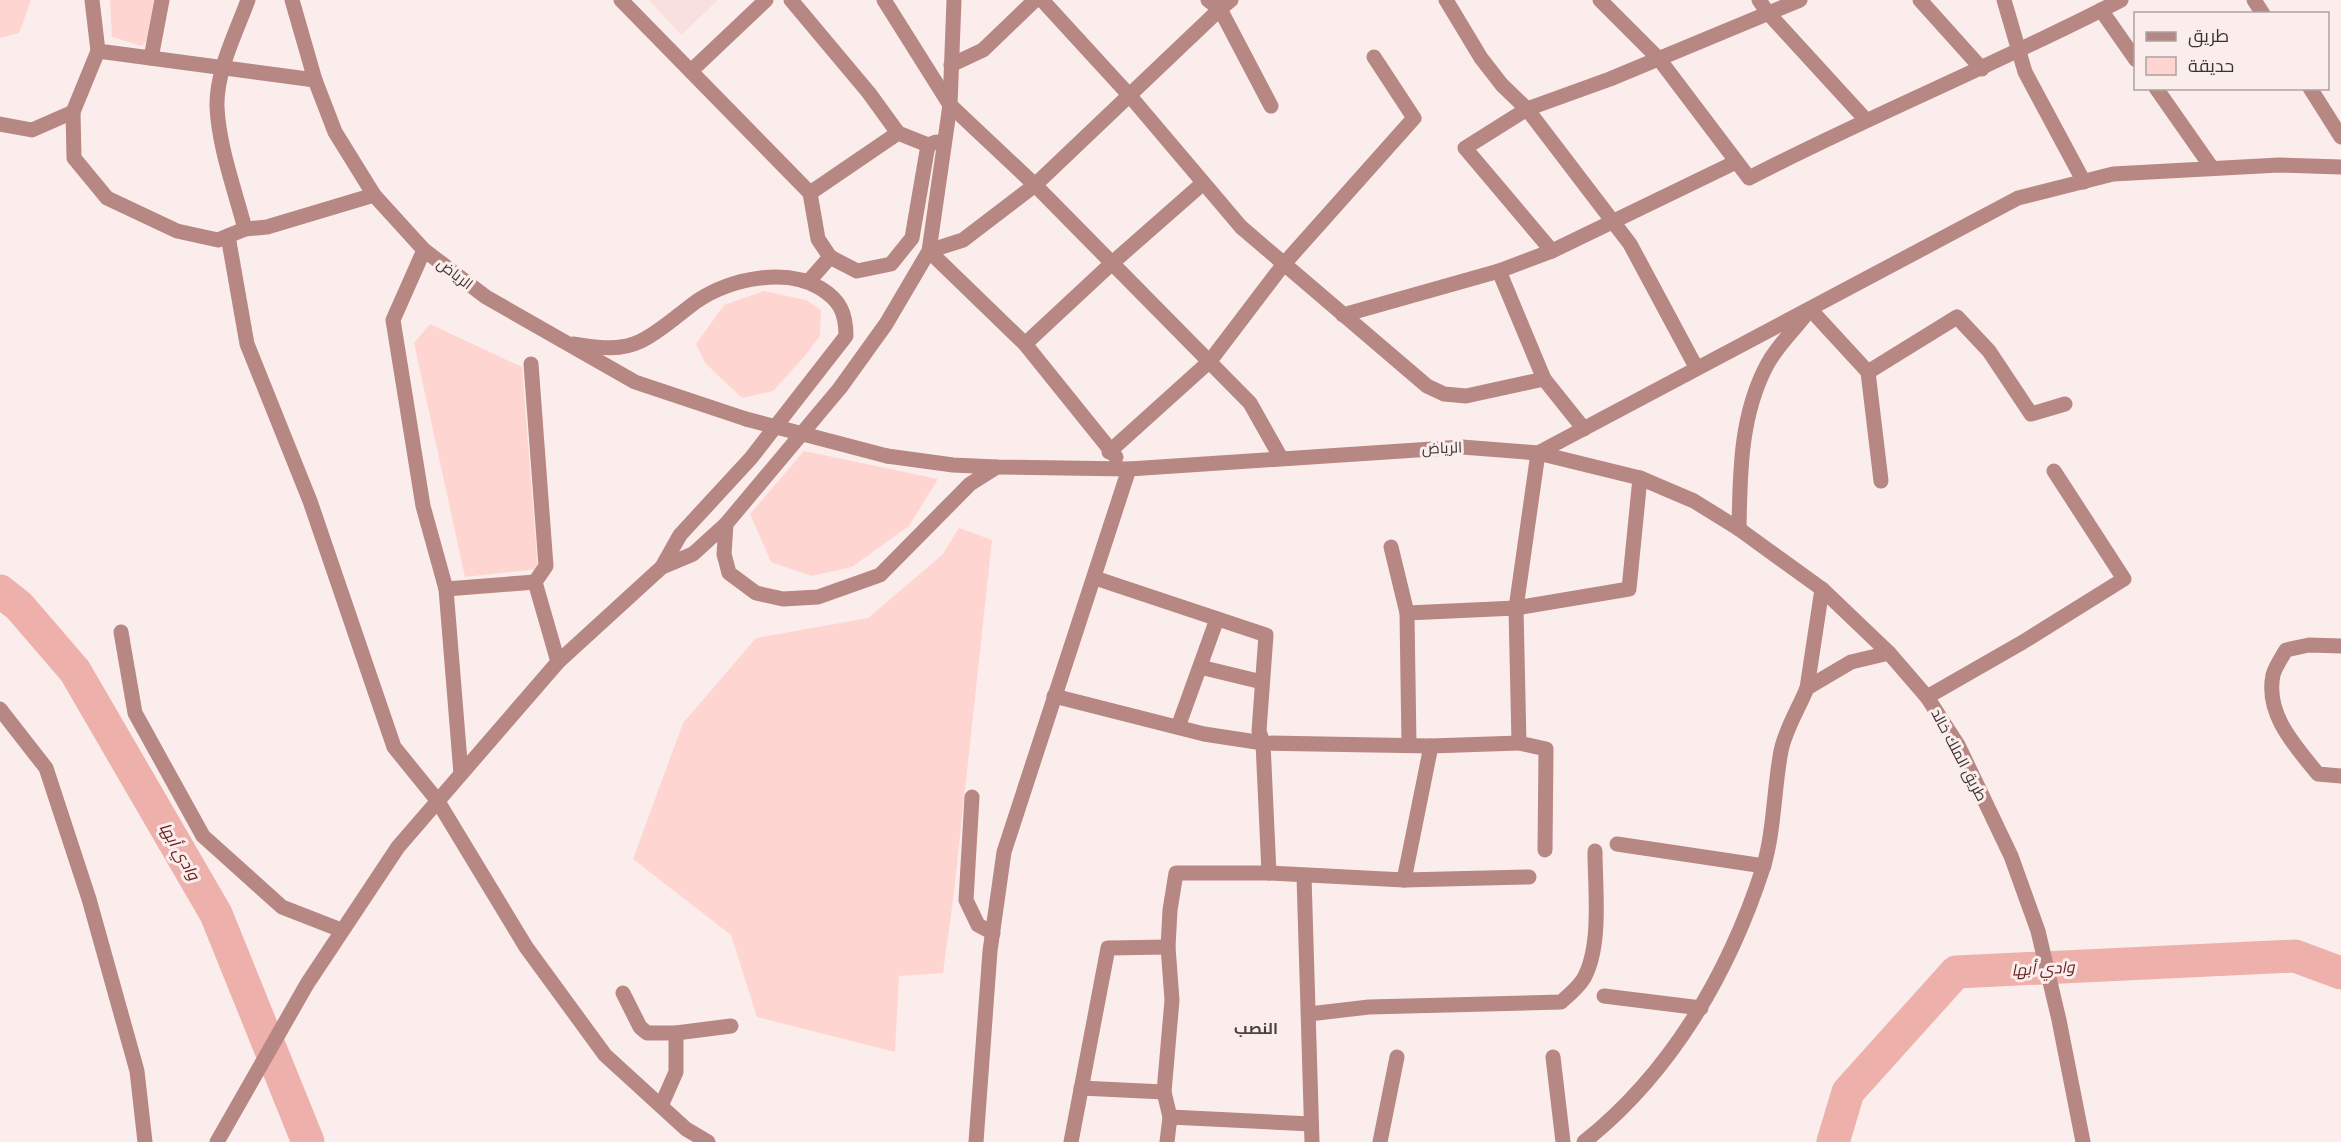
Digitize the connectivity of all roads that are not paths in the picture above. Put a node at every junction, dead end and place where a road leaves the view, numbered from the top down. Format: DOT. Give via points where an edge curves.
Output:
graph roads {
  1 [pos="92,0"];
  2 [pos="162,0"];
  3 [pos="248,0"];
  4 [pos="292,0"];
  5 [pos="621,0"];
  6 [pos="766,0"];
  7 [pos="791,0"];
  8 [pos="884,0"];
  9 [pos="954,0"];
  10 [pos="1035,0"];
  11 [pos="1042,0"];
  12 [pos="1446,0"];
  13 [pos="1600,0"];
  14 [pos="1759,0"];
  15 [pos="1800,0"];
  16 [pos="1920,0"];
  17 [pos="2004,0"];
  18 [pos="2121,0"];
  19 [pos="1220,3"];
  20 [pos="2101,10"];
  21 [pos="1768,14"];
  22 [pos="98,51"];
  23 [pos="2019,52"];
  24 [pos="1374,57"];
  25 [pos="2134,57"];
  26 [pos="152,58"];
  27 [pos="1659,59"];
  28 [pos="951,65"];
  29 [pos="224,69"];
  30 [pos="1982,69"];
  31 [pos="691,71"];
  32 [pos="315,80"];
  33 [pos="2157,90"];
  34 [pos="2311,90"];
  35 [pos="1130,96"];
  36 [pos="950,105"];
  37 [pos="1271,106"];
  38 [pos="1527,109"];
  39 [pos="73,112"];
  40 [pos="1866,120"];
  41 [pos="0,124"];
  42 [pos="898,133"];
  43 [pos="2341,137"];
  44 [pos="945,139"];
  45 [pos="928,145"];
  46 [pos="1736,162"];
  47 [pos="2341,167"];
  48 [pos="2212,168"];
  49 [pos="2084,182"];
  50 [pos="1202,184"];
  51 [pos="1035,185"];
  52 [pos="810,193"];
  53 [pos="374,195"];
  54 [pos="1612,220"];
  55 [pos="245,229"];
  56 [pos="228,236"];
  57 [pos="424,250"];
  58 [pos="929,251"];
  59 [pos="1552,251"];
  60 [pos="830,257"];
  61 [pos="1111,264"];
  62 [pos="1283,265"];
  63 [pos="1499,271"];
  64 [pos="809,281"];
  65 [pos="1810,309"];
  66 [pos="1344,315"];
  67 [pos="561,342"];
  68 [pos="1025,344"];
  69 [pos="1210,362"];
  70 [pos="531,364"];
  71 [pos="1696,366"];
  72 [pos="1868,372"];
  73 [pos="1544,379"];
  74 [pos="2065,404"];
  75 [pos="1584,429"];
  76 [pos="1109,452"];
  77 [pos="1538,453"];
  78 [pos="1281,458"];
  79 [pos="997,467"];
  80 [pos="1130,469"];
  81 [pos="2054,471"];
  82 [pos="1640,478"];
  83 [pos="1881,481"];
  84 [pos="726,524"];
  85 [pos="1739,529"];
  86 [pos="1391,547"];
  87 [pos="663,567"];
  88 [pos="1095,578"];
  89 [pos="535,582"];
  90 [pos="446,589"];
  91 [pos="1822,589"];
  92 [pos="1516,608"];
  93 [pos="1407,613"];
  94 [pos="1217,619"];
  95 [pos="121,632"];
  96 [pos="2341,646"];
  97 [pos="1889,653"];
  98 [pos="558,662"];
  99 [pos="1200,667"];
  100 [pos="1262,682"];
  101 [pos="1807,688"];
  102 [pos="1054,696"];
  103 [pos="1927,698"];
  104 [pos="0,709"];
  105 [pos="1178,727"];
  106 [pos="1263,743"];
  107 [pos="1519,743"];
  108 [pos="1409,745"];
  109 [pos="1431,746"];
  110 [pos="461,774"];
  111 [pos="2341,776"];
  112 [pos="972,797"];
  113 [pos="437,800"];
  114 [pos="1617,844"];
  115 [pos="1545,850"];
  116 [pos="1595,851"];
  117 [pos="1764,866"];
  118 [pos="1269,873"];
  119 [pos="1304,876"];
  120 [pos="1529,876"];
  121 [pos="1404,880"];
  122 [pos="341,930"];
  123 [pos="993,933"];
  124 [pos="1168,947"];
  125 [pos="623,993"];
  126 [pos="1604,996"];
  127 [pos="1701,1008"];
  128 [pos="1309,1014"];
  129 [pos="731,1026"];
  130 [pos="676,1033"];
  131 [pos="1396,1057"];
  132 [pos="1553,1057"];
  133 [pos="1081,1088"];
  134 [pos="1164,1092"];
  135 [pos="661,1106"];
  136 [pos="1170,1117"];
  137 [pos="1311,1124"];
  138 [pos="145,1142"];
  139 [pos="217,1142"];
  140 [pos="708,1142"];
  141 [pos="976,1142"];
  142 [pos="1071,1142"];
  143 [pos="1167,1142"];
  144 [pos="1312,1142"];
  145 [pos="1380,1142"];
  146 [pos="1563,1142"];
  147 [pos="1584,1142"];
  148 [pos="2083,1142"];
  1 -- 22 [label="street"];
  2 -- 26 [label="street"];
  3 -- 29 [label="street"];
  4 -- 32 [label="street, الرياض"];
  5 -- 31 [label="street"];
  6 -- 31 [label="street"];
  7 -- 42 [label="street"];
  8 -- 36 [label="street"];
  9 -- 28 [label="street"];
  10 -- 28 [label="street" via="983,50"];
  11 -- 35 [label="street"];
  12 -- 38 [label="street" via="1488,67"];
  13 -- 27 [label="street"];
  14 -- 21 [label="street"];
  15 -- 21 [label="street"];
  16 -- 30 [label="street"];
  17 -- 23 [label="street"];
  18 -- 20 [label="street"];
  19 -- 35 [label="street"];
  19 -- 37 [label="street"];
  20 -- 23 [label="street"];
  20 -- 25 [label="street"];
  21 -- 27 [label="street"];
  21 -- 40 [label="street"];
  22 -- 26 [label="street"];
  22 -- 39 [label="street"];
  23 -- 30 [label="street"];
  23 -- 49 [label="street" via="2025,72"];
  24 -- 62 [label="street" via="1414,118"];
  26 -- 29 [label="street"];
  27 -- 38 [label="street"];
  27 -- 46 [label="street"];
  28 -- 36 [label="street"];
  29 -- 32 [label="street"];
  29 -- 55 [label="street" via="217,106"];
  30 -- 40 [label="street"];
  31 -- 52 [label="street"];
  32 -- 53 [label="street, الرياض" via="335,132"];
  33 -- 48 [label="street"];
  34 -- 43 [label="street"];
  35 -- 50 [label="street"];
  35 -- 51 [label="street"];
  36 -- 44 [label="street"];
  36 -- 51 [label="street"];
  38 -- 54 [label="street"];
  38 -- 59 [label="street" via="1465,148"];
  39 -- 41 [label="street" via="32,130"];
  39 -- 56 [label="street" via="74,159 107,198 177,231 218,240"];
  40 -- 46 [label="street" via="1749,178"];
  42 -- 45 [label="street"];
  42 -- 52 [label="street"];
  44 -- 45 [label="street"];
  44 -- 58 [label="street"];
  45 -- 60 [label="street" via="912,238 891,264 857,271"];
  46 -- 54 [label="street"];
  47 -- 48 [label="street"];
  48 -- 49 [label="street" via="2113,174"];
  49 -- 65 [label="street" via="2018,198"];
  50 -- 61 [label="street"];
  50 -- 62 [label="street"];
  51 -- 58 [label="street" via="963,240"];
  51 -- 61 [label="street"];
  52 -- 60 [label="street" via="818,239"];
  53 -- 55 [label="street" via="267,227"];
  53 -- 57 [label="street, الرياض"];
  54 -- 59 [label="street"];
  54 -- 71 [label="street" via="1630,244"];
  55 -- 56 [label="street"];
  56 -- 113 [label="street" via="247,344 310,501 394,747"];
  57 -- 67 [label="street, الرياض" via="486,297"];
  57 -- 90 [label="street" via="393,320 423,506"];
  58 -- 68 [label="street"];
  58 -- 84 [label="street" via="886,324 840,388"];
  59 -- 63 [label="street"];
  60 -- 64 [label="street"];
  61 -- 68 [label="street"];
  61 -- 69 [label="street"];
  62 -- 66 [label="street"];
  62 -- 69 [label="street"];
  63 -- 66 [label="street"];
  63 -- 73 [label="street"];
  64 -- 67 [label="street" via="767,278 733,285 700,299 641,341 608,350"];
  64 -- 87 [label="street" via="834,296 846,316 846,336 751,458 680,535"];
  65 -- 71 [label="street"];
  65 -- 72 [label="street"];
  65 -- 85 [label="street" via="1768,363 1750,407 1740,472"];
  66 -- 73 [label="street" via="1427,386 1444,394 1466,396"];
  67 -- 79 [label="street, الرياض, bridge" via="635,382 746,419 887,456"];
  68 -- 76 [label="street"];
  69 -- 76 [label="street"];
  69 -- 78 [label="street" via="1250,403"];
  70 -- 89 [label="street" via="546,566"];
  71 -- 75 [label="street"];
  72 -- 74 [label="street" via="1957,317 1989,351 2031,414"];
  72 -- 83 [label="street"];
  73 -- 75 [label="street"];
  75 -- 77 [label="street"];
  76 -- 80 [label="street"];
  77 -- 78 [label="street, الرياض" via="1462,447"];
  77 -- 82 [label="street, الرياض"];
  77 -- 92 [label="street"];
  78 -- 80 [label="street, الرياض"];
  79 -- 80 [label="street, الرياض"];
  79 -- 84 [label="street" via="970,484 880,575 818,597 783,599 756,593 729,573 724,554"];
  80 -- 88 [label="street"];
  81 -- 103 [label="street" via="2124,579"];
  82 -- 85 [label="street, الرياض" via="1694,501"];
  82 -- 92 [label="street" via="1629,590"];
  84 -- 87 [label="street" via="693,554"];
  85 -- 91 [label="street, طريق الملك خالد"];
  86 -- 93 [label="street"];
  87 -- 98 [label="street"];
  88 -- 94 [label="street"];
  88 -- 102 [label="street"];
  89 -- 90 [label="street"];
  89 -- 98 [label="street"];
  90 -- 110 [label="street"];
  91 -- 97 [label="street, طريق الملك خالد"];
  91 -- 101 [label="street"];
  92 -- 93 [label="street"];
  92 -- 107 [label="street"];
  93 -- 108 [label="street"];
  94 -- 99 [label="street"];
  94 -- 100 [label="street" via="1266,635"];
  95 -- 122 [label="street" via="135,712 203,836 282,907"];
  96 -- 111 [label="street" via="2309,645 2286,650 2273,674 2273,707 2291,741 2318,774"];
  97 -- 101 [label="street" via="1851,663"];
  97 -- 103 [label="street, طريق الملك خالد"];
  98 -- 110 [label="street"];
  99 -- 100 [label="street"];
  99 -- 105 [label="street"];
  100 -- 106 [label="street" via="1259,730"];
  101 -- 117 [label="street" via="1781,748"];
  102 -- 105 [label="street"];
  102 -- 123 [label="street" via="1004,852"];
  103 -- 148 [label="street, طريق الملك خالد" via="1958,746 1983,797 2011,856 2038,931"];
  104 -- 138 [label="street" via="46,768 89,899 137,1071"];
  105 -- 106 [label="street"];
  106 -- 108 [label="street"];
  106 -- 118 [label="street"];
  107 -- 109 [label="street"];
  107 -- 115 [label="street" via="1546,749"];
  108 -- 109 [label="street"];
  109 -- 121 [label="street"];
  110 -- 113 [label="street"];
  112 -- 123 [label="street" via="966,900 978,925"];
  113 -- 122 [label="street" via="398,847"];
  113 -- 135 [label="street" via="526,948 605,1055"];
  114 -- 117 [label="street"];
  116 -- 128 [label="street" via="1594,943 1590,961 1575,990 1561,1002 1369,1007"];
  117 -- 127 [label="street" via="1731,948"];
  118 -- 119 [label="street"];
  118 -- 124 [label="street" via="1176,873"];
  119 -- 121 [label="street"];
  119 -- 128 [label="street"];
  120 -- 121 [label="street"];
  122 -- 139 [label="street"];
  123 -- 141 [label="street"];
  124 -- 133 [label="street" via="1108,948"];
  124 -- 134 [label="street" via="1172,1000"];
  125 -- 130 [label="street" via="647,1033"];
  126 -- 127 [label="street"];
  127 -- 147 [label="street" via="1676,1046 1614,1118"];
  128 -- 137 [label="street"];
  129 -- 130 [label="street"];
  130 -- 135 [label="street" via="676,1072"];
  131 -- 145 [label="street"];
  132 -- 146 [label="street"];
  133 -- 134 [label="street"];
  133 -- 142 [label="street"];
  134 -- 136 [label="street"];
  135 -- 140 [label="street" via="686,1129"];
  136 -- 137 [label="street"];
  136 -- 143 [label="street"];
  137 -- 144 [label="street"];
}
